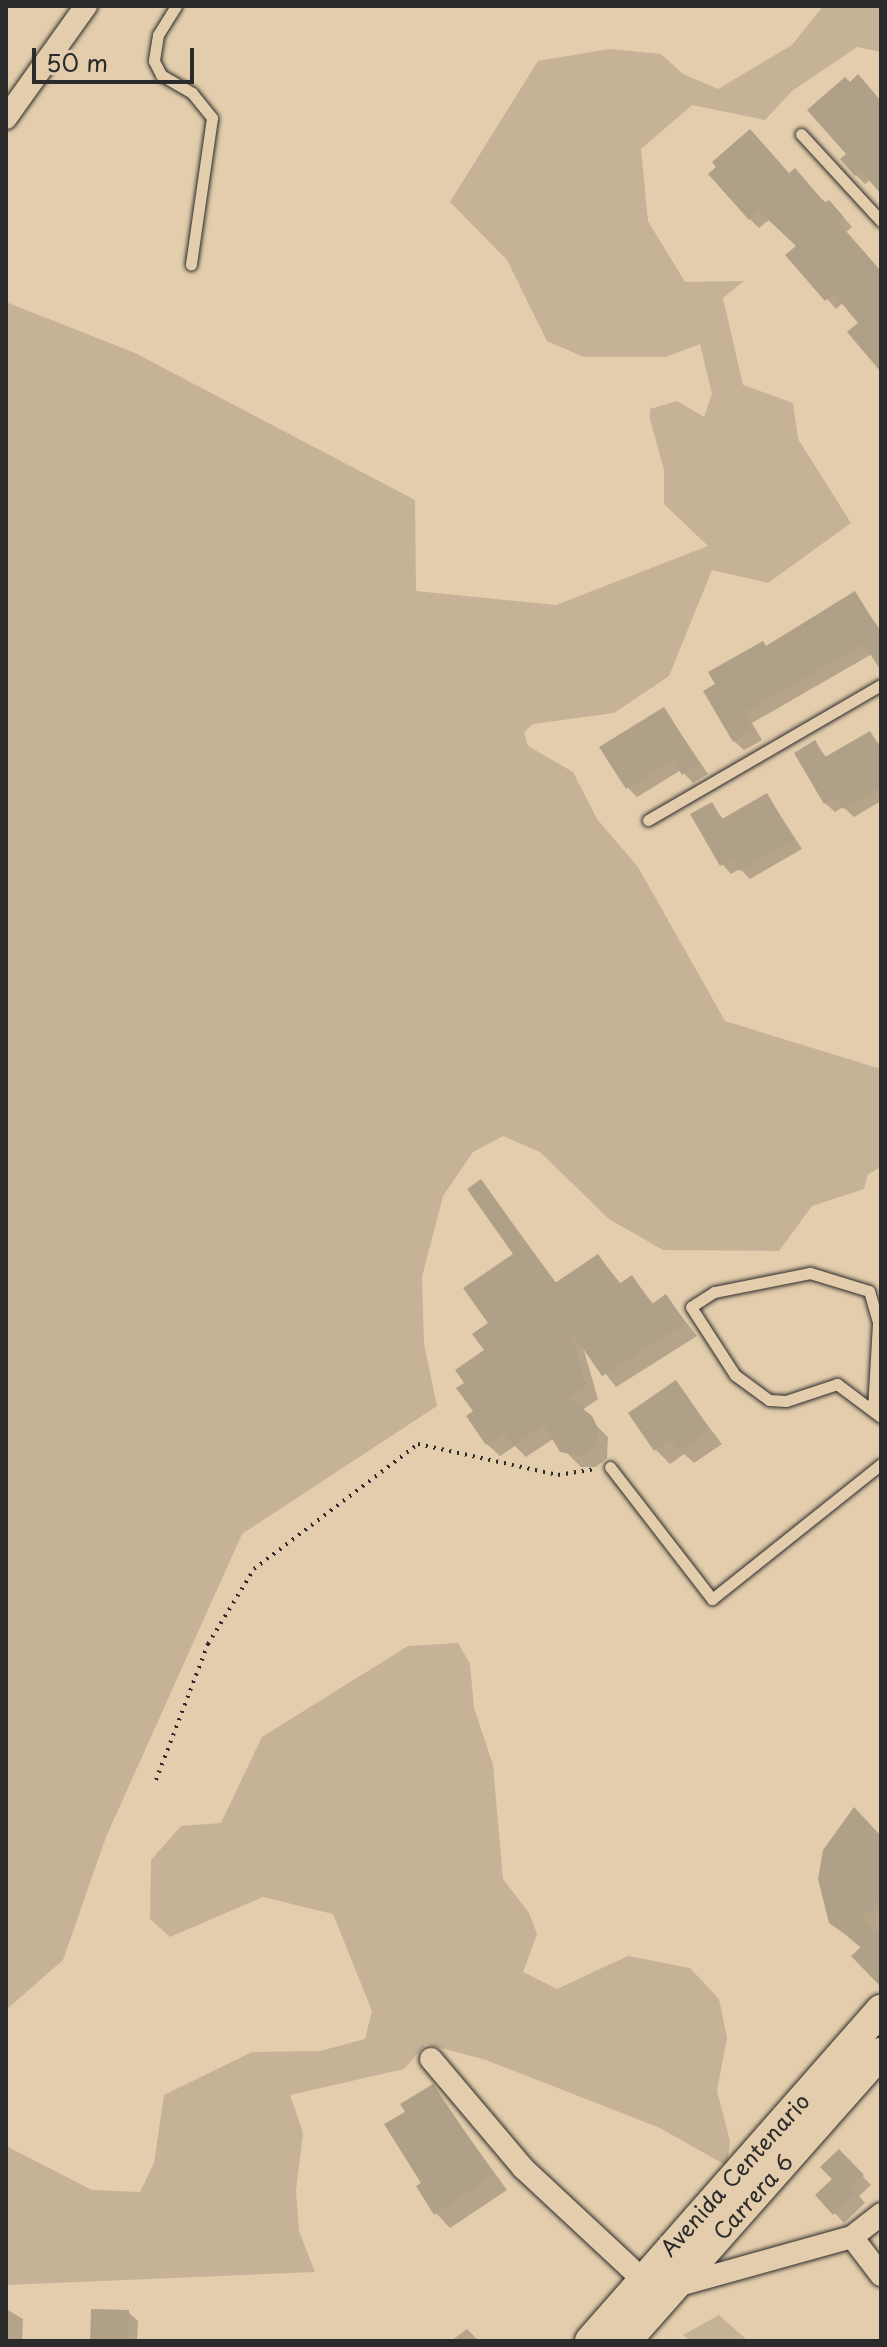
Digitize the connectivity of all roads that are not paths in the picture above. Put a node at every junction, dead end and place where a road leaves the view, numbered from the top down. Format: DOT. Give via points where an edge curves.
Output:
graph roads {
  1 [pos="86,6"];
  2 [pos="176,6"];
  3 [pos="6,118"];
  4 [pos="801,134"];
  5 [pos="881,221"];
  6 [pos="191,264"];
  7 [pos="881,685"];
  8 [pos="648,820"];
  9 [pos="877,1413"];
  10 [pos="881,1464"];
  11 [pos="610,1467"];
  12 [pos="881,2010"];
  13 [pos="881,2053"];
  14 [pos="431,2059"];
  15 [pos="881,2214"];
  16 [pos="852,2237"];
  17 [pos="881,2275"];
  18 [pos="641,2278"];
  19 [pos="671,2287"];
  20 [pos="590,2341"];
  21 [pos="626,2341"];
  1 -- 3 [label="street"];
  2 -- 6 [label="lane" via="158,35 154,61 161,75 192,93 212,118"];
  4 -- 5 [label="lane"];
  7 -- 8 [label="lane"];
  9 -- 9 [label="lane" via="837,1384 786,1401 769,1400 735,1375 691,1307 714,1292 810,1273 869,1291 878,1322"];
  10 -- 11 [label="lane" via="712,1599"];
  12 -- 18 [label="main road, Avenida Centenario"];
  13 -- 19 [label="main road, Carrera 6"];
  14 -- 18 [label="street" via="523,2168"];
  15 -- 16 [label="street"];
  16 -- 17 [label="street"];
  16 -- 19 [label="street"];
  18 -- 20 [label="main road, Avenida Centenario"];
  19 -- 21 [label="main road, Carrera 6"];
}
